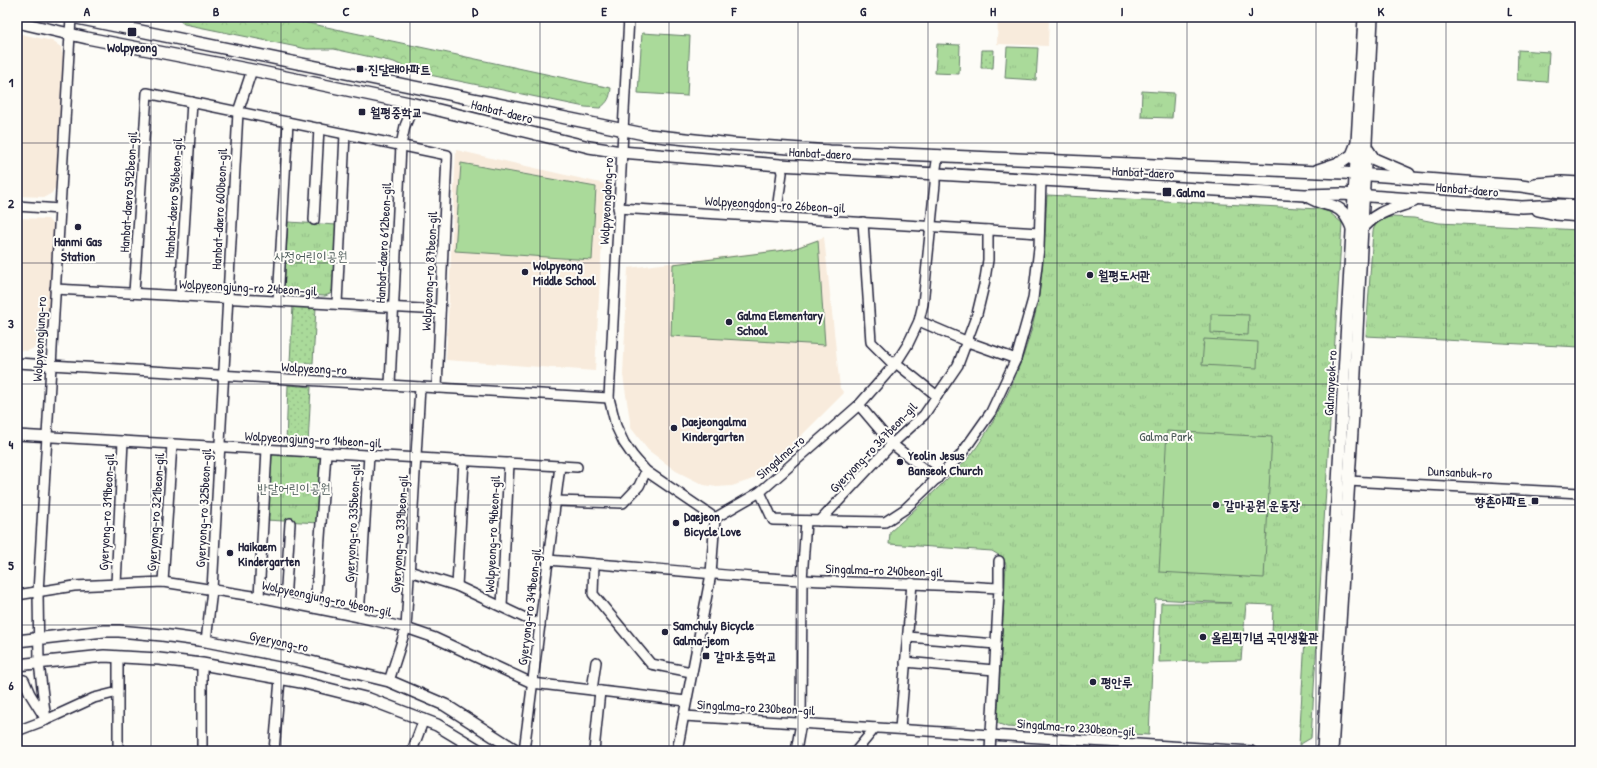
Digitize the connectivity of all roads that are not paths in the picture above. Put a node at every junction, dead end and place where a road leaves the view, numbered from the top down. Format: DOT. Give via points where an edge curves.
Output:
graph roads {
  1 [pos="71,17"];
  2 [pos="628,17"];
  3 [pos="1364,17"];
  4 [pos="1372,17"];
  5 [pos="17,22"];
  6 [pos="70,34"];
  7 [pos="252,70"];
  8 [pos="192,102"];
  9 [pos="414,104"];
  10 [pos="238,112"];
  11 [pos="288,122"];
  12 [pos="320,128"];
  13 [pos="622,129"];
  14 [pos="345,134"];
  15 [pos="401,145"];
  16 [pos="1362,145"];
  17 [pos="621,152"];
  18 [pos="938,156"];
  19 [pos="780,165"];
  20 [pos="1305,173"];
  21 [pos="935,174"];
  22 [pos="1360,174"];
  23 [pos="1041,180"];
  24 [pos="1418,180"];
  25 [pos="1580,182"];
  26 [pos="1520,186"];
  27 [pos="1580,194"];
  28 [pos="1305,195"];
  29 [pos="1359,195"];
  30 [pos="1420,199"];
  31 [pos="17,206"];
  32 [pos="1580,206"];
  33 [pos="1522,207"];
  34 [pos="618,208"];
  35 [pos="60,209"];
  36 [pos="1580,216"];
  37 [pos="776,217"];
  38 [pos="314,220"];
  39 [pos="863,222"];
  40 [pos="931,226"];
  41 [pos="988,230"];
  42 [pos="1357,230"];
  43 [pos="1039,233"];
  44 [pos="55,289"];
  45 [pos="134,293"];
  46 [pos="180,296"];
  47 [pos="227,298"];
  48 [pos="278,301"];
  49 [pos="337,304"];
  50 [pos="394,308"];
  51 [pos="440,310"];
  52 [pos="919,321"];
  53 [pos="968,342"];
  54 [pos="1016,359"];
  55 [pos="17,363"];
  56 [pos="895,364"];
  57 [pos="51,365"];
  58 [pos="223,375"];
  59 [pos="390,385"];
  60 [pos="420,387"];
  61 [pos="437,388"];
  62 [pos="937,396"];
  63 [pos="609,398"];
  64 [pos="859,404"];
  65 [pos="17,435"];
  66 [pos="47,437"];
  67 [pos="123,441"];
  68 [pos="172,444"];
  69 [pos="892,444"];
  70 [pos="220,447"];
  71 [pos="268,449"];
  72 [pos="326,453"];
  73 [pos="369,455"];
  74 [pos="416,458"];
  75 [pos="464,460"];
  76 [pos="509,463"];
  77 [pos="560,466"];
  78 [pos="577,467"];
  79 [pos="646,471"];
  80 [pos="937,479"];
  81 [pos="1343,480"];
  82 [pos="760,492"];
  83 [pos="1580,493"];
  84 [pos="555,501"];
  85 [pos="715,518"];
  86 [pos="806,521"];
  87 [pos="820,521"];
  88 [pos="290,523"];
  89 [pos="548,560"];
  90 [pos="999,561"];
  91 [pos="594,564"];
  92 [pos="409,571"];
  93 [pos="711,574"];
  94 [pos="802,580"];
  95 [pos="163,582"];
  96 [pos="912,583"];
  97 [pos="116,584"];
  98 [pos="457,586"];
  99 [pos="999,588"];
  100 [pos="212,590"];
  101 [pos="38,593"];
  102 [pos="17,595"];
  103 [pos="259,597"];
  104 [pos="285,602"];
  105 [pos="502,606"];
  106 [pos="315,608"];
  107 [pos="360,617"];
  108 [pos="540,625"];
  109 [pos="406,628"];
  110 [pos="908,637"];
  111 [pos="39,638"];
  112 [pos="17,641"];
  113 [pos="206,641"];
  114 [pos="996,644"];
  115 [pos="118,657"];
  116 [pos="596,662"];
  117 [pos="905,662"];
  118 [pos="39,663"];
  119 [pos="202,664"];
  120 [pos="17,665"];
  121 [pos="994,670"];
  122 [pos="691,672"];
  123 [pos="17,679"];
  124 [pos="280,679"];
  125 [pos="389,681"];
  126 [pos="532,683"];
  127 [pos="596,690"];
  128 [pos="118,692"];
  129 [pos="686,701"];
  130 [pos="684,716"];
  131 [pos="424,719"];
  132 [pos="46,720"];
  133 [pos="801,723"];
  134 [pos="875,728"];
  135 [pos="900,729"];
  136 [pos="17,731"];
  137 [pos="991,734"];
  138 [pos="118,751"];
  139 [pos="202,751"];
  140 [pos="274,751"];
  141 [pos="412,751"];
  142 [pos="480,751"];
  143 [pos="517,751"];
  144 [pos="524,751"];
  145 [pos="594,751"];
  146 [pos="677,751"];
  147 [pos="796,751"];
  148 [pos="856,751"];
  149 [pos="990,751"];
  150 [pos="1251,751"];
  151 [pos="1323,751"];
  152 [pos="1332,751"];
  1 -- 6 [label="street, Wolpyeongjung-ro"];
  1 -- 13 [label="main road, Hanbat-daero"];
  2 -- 13 [label="street, Wolpyeongdong-ro"];
  3 -- 16 [label="main road, Galmayeok-ro"];
  4 -- 16 [label="main road, Galmayeok-ro"];
  5 -- 6 [label="main road, Hanbat-daero"];
  6 -- 7 [label="main road, Hanbat-daero"];
  6 -- 35 [label="street, Wolpyeongjung-ro"];
  7 -- 9 [label="main road, Hanbat-daero"];
  7 -- 10 [label="street, Hanbat-daero 600beon-gil"];
  8 -- 10 [label="street"];
  8 -- 45 [label="street, Hanbat-daero 592beon-gil" via="147,93"];
  8 -- 46 [label="street, Hanbat-daero 596beon-gil"];
  9 -- 15 [label="street, Hanbat-daero 612beon-gil"];
  9 -- 17 [label="main road, Hanbat-daero" via="589,147"];
  10 -- 11 [label="street"];
  10 -- 47 [label="street, Hanbat-daero 600beon-gil"];
  11 -- 12 [label="street"];
  11 -- 48 [label="street"];
  12 -- 14 [label="street"];
  12 -- 38 [label="street"];
  13 -- 17 [label="street, Wolpyeongdong-ro"];
  13 -- 18 [label="main road, Hanbat-daero" via="649,135 732,144"];
  14 -- 15 [label="street"];
  14 -- 49 [label="street"];
  15 -- 50 [label="street, Hanbat-daero 612beon-gil"];
  15 -- 51 [label="street, Wolpyeong-ro 87beon-gil" via="447,155"];
  16 -- 20 [label="main road" via="1342,162"];
  16 -- 22 [label="main road, Galmayeok-ro"];
  16 -- 24 [label="main road" via="1374,159"];
  17 -- 19 [label="main road, Hanbat-daero"];
  17 -- 34 [label="street, Wolpyeongdong-ro"];
  18 -- 20 [label="main road, Hanbat-daero"];
  18 -- 21 [label="street, Singalma-ro"];
  19 -- 21 [label="main road, Hanbat-daero"];
  19 -- 37 [label="street" via="782,173"];
  20 -- 22 [label="main road, Hanbat-daero"];
  21 -- 23 [label="main road, Hanbat-daero"];
  21 -- 40 [label="street, Singalma-ro"];
  22 -- 24 [label="main road, Hanbat-daero"];
  22 -- 29 [label="main road, Galmayeok-ro"];
  23 -- 28 [label="main road, Hanbat-daero"];
  23 -- 43 [label="street"];
  24 -- 26 [label="main road, Hanbat-daero"];
  25 -- 26 [label="main road"];
  26 -- 27 [label="main road, Hanbat-daero"];
  28 -- 29 [label="main road, Hanbat-daero"];
  28 -- 42 [label="main road" via="1314,201 1338,208"];
  29 -- 30 [label="main road, Hanbat-daero"];
  29 -- 42 [label="main road, Galmayeok-ro"];
  30 -- 33 [label="main road, Hanbat-daero"];
  30 -- 42 [label="main road" via="1377,214"];
  31 -- 35 [label="street"];
  32 -- 33 [label="main road, Hanbat-daero"];
  33 -- 36 [label="main road"];
  34 -- 37 [label="street, Wolpyeongdong-ro 26beon-gil"];
  34 -- 63 [label="street, Wolpyeongdong-ro"];
  35 -- 44 [label="street, Wolpyeongjung-ro"];
  37 -- 39 [label="street, Wolpyeongdong-ro 26beon-gil"];
  39 -- 40 [label="street, Wolpyeongdong-ro 26beon-gil"];
  39 -- 56 [label="street" via="871,342"];
  40 -- 41 [label="street, Wolpyeongdong-ro 26beon-gil"];
  40 -- 52 [label="street, Singalma-ro" via="927,274"];
  41 -- 43 [label="street, Wolpyeongdong-ro 26beon-gil"];
  41 -- 53 [label="street, Gyeryong-ro 367beon-gil" via="988,260 984,285"];
  42 -- 81 [label="main road, Galmayeok-ro"];
  43 -- 54 [label="street" via="1033,299"];
  44 -- 45 [label="street, Wolpyeongjung-ro 24beon-gil"];
  44 -- 57 [label="street, Wolpyeongjung-ro"];
  45 -- 46 [label="street, Wolpyeongjung-ro 24beon-gil"];
  46 -- 47 [label="street, Wolpyeongjung-ro 24beon-gil"];
  47 -- 48 [label="street, Wolpyeongjung-ro 24beon-gil"];
  47 -- 58 [label="street, Hanbat-daero 600beon-gil"];
  48 -- 49 [label="street, Wolpyeongjung-ro 24beon-gil"];
  49 -- 50 [label="street, Wolpyeongjung-ro 24beon-gil"];
  50 -- 51 [label="street, Wolpyeongjung-ro 24beon-gil"];
  50 -- 59 [label="street, Hanbat-daero 612beon-gil"];
  51 -- 61 [label="street, Wolpyeong-ro 87beon-gil"];
  52 -- 53 [label="street"];
  52 -- 56 [label="street, Singalma-ro"];
  53 -- 54 [label="street"];
  53 -- 62 [label="street, Gyeryong-ro 367beon-gil" via="958,365"];
  54 -- 80 [label="street" via="991,412 960,456"];
  55 -- 57 [label="street, Wolpyeong-ro"];
  56 -- 62 [label="street"];
  56 -- 64 [label="street, Singalma-ro"];
  57 -- 58 [label="street, Wolpyeong-ro"];
  57 -- 66 [label="street, Wolpyeongjung-ro"];
  58 -- 59 [label="street, Wolpyeong-ro"];
  58 -- 70 [label="street, Gyeryong-ro 325beon-gil"];
  59 -- 60 [label="street, Wolpyeong-ro"];
  60 -- 61 [label="street, Wolpyeong-ro"];
  60 -- 74 [label="street, Gyeryong-ro 339beon-gil"];
  61 -- 63 [label="street, Wolpyeong-ro"];
  62 -- 69 [label="street, Gyeryong-ro 367beon-gil" via="924,415"];
  63 -- 79 [label="street, Wolpyeongdong-ro" via="616,426 624,443"];
  64 -- 69 [label="street"];
  64 -- 82 [label="street, Singalma-ro"];
  65 -- 66 [label="street, Wolpyeongjung-ro 14beon-gil"];
  66 -- 67 [label="street, Wolpyeongjung-ro 14beon-gil"];
  66 -- 101 [label="street, Wolpyeongjung-ro"];
  67 -- 68 [label="street, Wolpyeongjung-ro 14beon-gil"];
  67 -- 97 [label="street, Gyeryong-ro 319beon-gil"];
  68 -- 70 [label="street, Wolpyeongjung-ro 14beon-gil"];
  68 -- 95 [label="street, Gyeryong-ro 321beon-gil"];
  69 -- 80 [label="street"];
  69 -- 87 [label="street, Gyeryong-ro 367beon-gil"];
  70 -- 71 [label="street, Wolpyeongjung-ro 14beon-gil"];
  70 -- 100 [label="street, Gyeryong-ro 325beon-gil"];
  71 -- 72 [label="street, Wolpyeongjung-ro 14beon-gil"];
  71 -- 103 [label="street"];
  72 -- 73 [label="street, Wolpyeongjung-ro 14beon-gil"];
  72 -- 106 [label="street"];
  73 -- 74 [label="street, Wolpyeongjung-ro 14beon-gil"];
  73 -- 107 [label="street, Gyeryong-ro 335beon-gil"];
  74 -- 75 [label="street, Wolpyeongjung-ro 14beon-gil"];
  74 -- 92 [label="street, Gyeryong-ro 339beon-gil"];
  75 -- 76 [label="street, Wolpyeongjung-ro 14beon-gil"];
  75 -- 98 [label="street"];
  76 -- 77 [label="street, Wolpyeongjung-ro 14beon-gil"];
  76 -- 105 [label="street, Wolpyeong-ro 94beon-gil"];
  77 -- 78 [label="street, Wolpyeongjung-ro 14beon-gil"];
  77 -- 84 [label="street, Gyeryong-ro 349beon-gil"];
  79 -- 84 [label="street" via="639,486 623,503"];
  79 -- 85 [label="street, Wolpyeongdong-ro"];
  80 -- 87 [label="street" via="905,509 885,522"];
  81 -- 83 [label="street, Dunsanbuk-ro"];
  81 -- 151 [label="main road, Galmayeok-ro"];
  81 -- 152 [label="main road, Galmayeok-ro"];
  82 -- 85 [label="street, Singalma-ro"];
  82 -- 86 [label="street" via="773,520"];
  84 -- 89 [label="street, Gyeryong-ro 349beon-gil"];
  85 -- 93 [label="street"];
  86 -- 87 [label="street"];
  86 -- 94 [label="street"];
  88 -- 104 [label="street"];
  89 -- 91 [label="street"];
  89 -- 108 [label="street, Gyeryong-ro 349beon-gil"];
  90 -- 99 [label="street"];
  91 -- 93 [label="street"];
  91 -- 122 [label="street" via="593,594 651,664"];
  92 -- 98 [label="street"];
  92 -- 109 [label="street, Gyeryong-ro 339beon-gil"];
  93 -- 94 [label="street, Singalma-ro 240beon-gil"];
  93 -- 122 [label="street"];
  94 -- 96 [label="street, Singalma-ro 240beon-gil"];
  94 -- 133 [label="street"];
  95 -- 97 [label="street, Wolpyeongjung-ro 4beon-gil"];
  95 -- 100 [label="street, Wolpyeongjung-ro 4beon-gil"];
  96 -- 99 [label="street, Singalma-ro 240beon-gil"];
  96 -- 110 [label="street"];
  97 -- 101 [label="street, Wolpyeongjung-ro 4beon-gil" via="74,586"];
  98 -- 105 [label="street"];
  99 -- 114 [label="street"];
  100 -- 103 [label="street, Wolpyeongjung-ro 4beon-gil"];
  100 -- 113 [label="street, Gyeryong-ro 325beon-gil"];
  101 -- 102 [label="street, Wolpyeongjung-ro 4beon-gil"];
  101 -- 111 [label="street, Wolpyeongjung-ro"];
  103 -- 104 [label="street, Wolpyeongjung-ro 4beon-gil"];
  104 -- 106 [label="street, Wolpyeongjung-ro 4beon-gil"];
  105 -- 108 [label="street"];
  106 -- 107 [label="street, Wolpyeongjung-ro 4beon-gil"];
  107 -- 109 [label="street, Wolpyeongjung-ro 4beon-gil"];
  108 -- 126 [label="street, Gyeryong-ro 349beon-gil"];
  109 -- 125 [label="street, Gyeryong-ro 339beon-gil"];
  109 -- 126 [label="street, Wolpyeongjung-ro 4beon-gil" via="435,638"];
  110 -- 114 [label="street"];
  110 -- 117 [label="street"];
  111 -- 112 [label="main road, Gyeryong-ro"];
  111 -- 113 [label="main road, Gyeryong-ro" via="104,631"];
  111 -- 118 [label="street, Wolpyeongjung-ro"];
  113 -- 125 [label="main road, Gyeryong-ro" via="303,660"];
  114 -- 121 [label="street"];
  115 -- 118 [label="main road" via="104,656"];
  115 -- 119 [label="main road"];
  115 -- 128 [label="street"];
  116 -- 127 [label="street"];
  117 -- 121 [label="street"];
  117 -- 135 [label="street"];
  118 -- 120 [label="main road"];
  118 -- 132 [label="street, Wolpyeongjung-ro"];
  119 -- 124 [label="main road"];
  119 -- 139 [label="street"];
  121 -- 137 [label="street"];
  122 -- 129 [label="street"];
  123 -- 132 [label="street" via="24,680"];
  124 -- 131 [label="main road" via="369,699"];
  124 -- 140 [label="street"];
  125 -- 143 [label="main road, Gyeryong-ro" via="444,705"];
  126 -- 127 [label="street, Wolpyeongjung-ro 4beon-gil"];
  126 -- 144 [label="street, Gyeryong-ro 349beon-gil"];
  127 -- 129 [label="street, Wolpyeongjung-ro 4beon-gil"];
  127 -- 145 [label="street"];
  128 -- 132 [label="street" via="94,698"];
  128 -- 138 [label="street"];
  129 -- 130 [label="street"];
  130 -- 133 [label="street, Singalma-ro 230beon-gil"];
  130 -- 146 [label="street"];
  131 -- 141 [label="street"];
  131 -- 142 [label="main road"];
  132 -- 136 [label="street"];
  133 -- 134 [label="street, Singalma-ro 230beon-gil"];
  133 -- 147 [label="street"];
  134 -- 135 [label="street, Singalma-ro 230beon-gil"];
  134 -- 148 [label="street"];
  135 -- 137 [label="street, Singalma-ro 230beon-gil"];
  137 -- 149 [label="street"];
  137 -- 150 [label="street, Singalma-ro 230beon-gil"];
}
